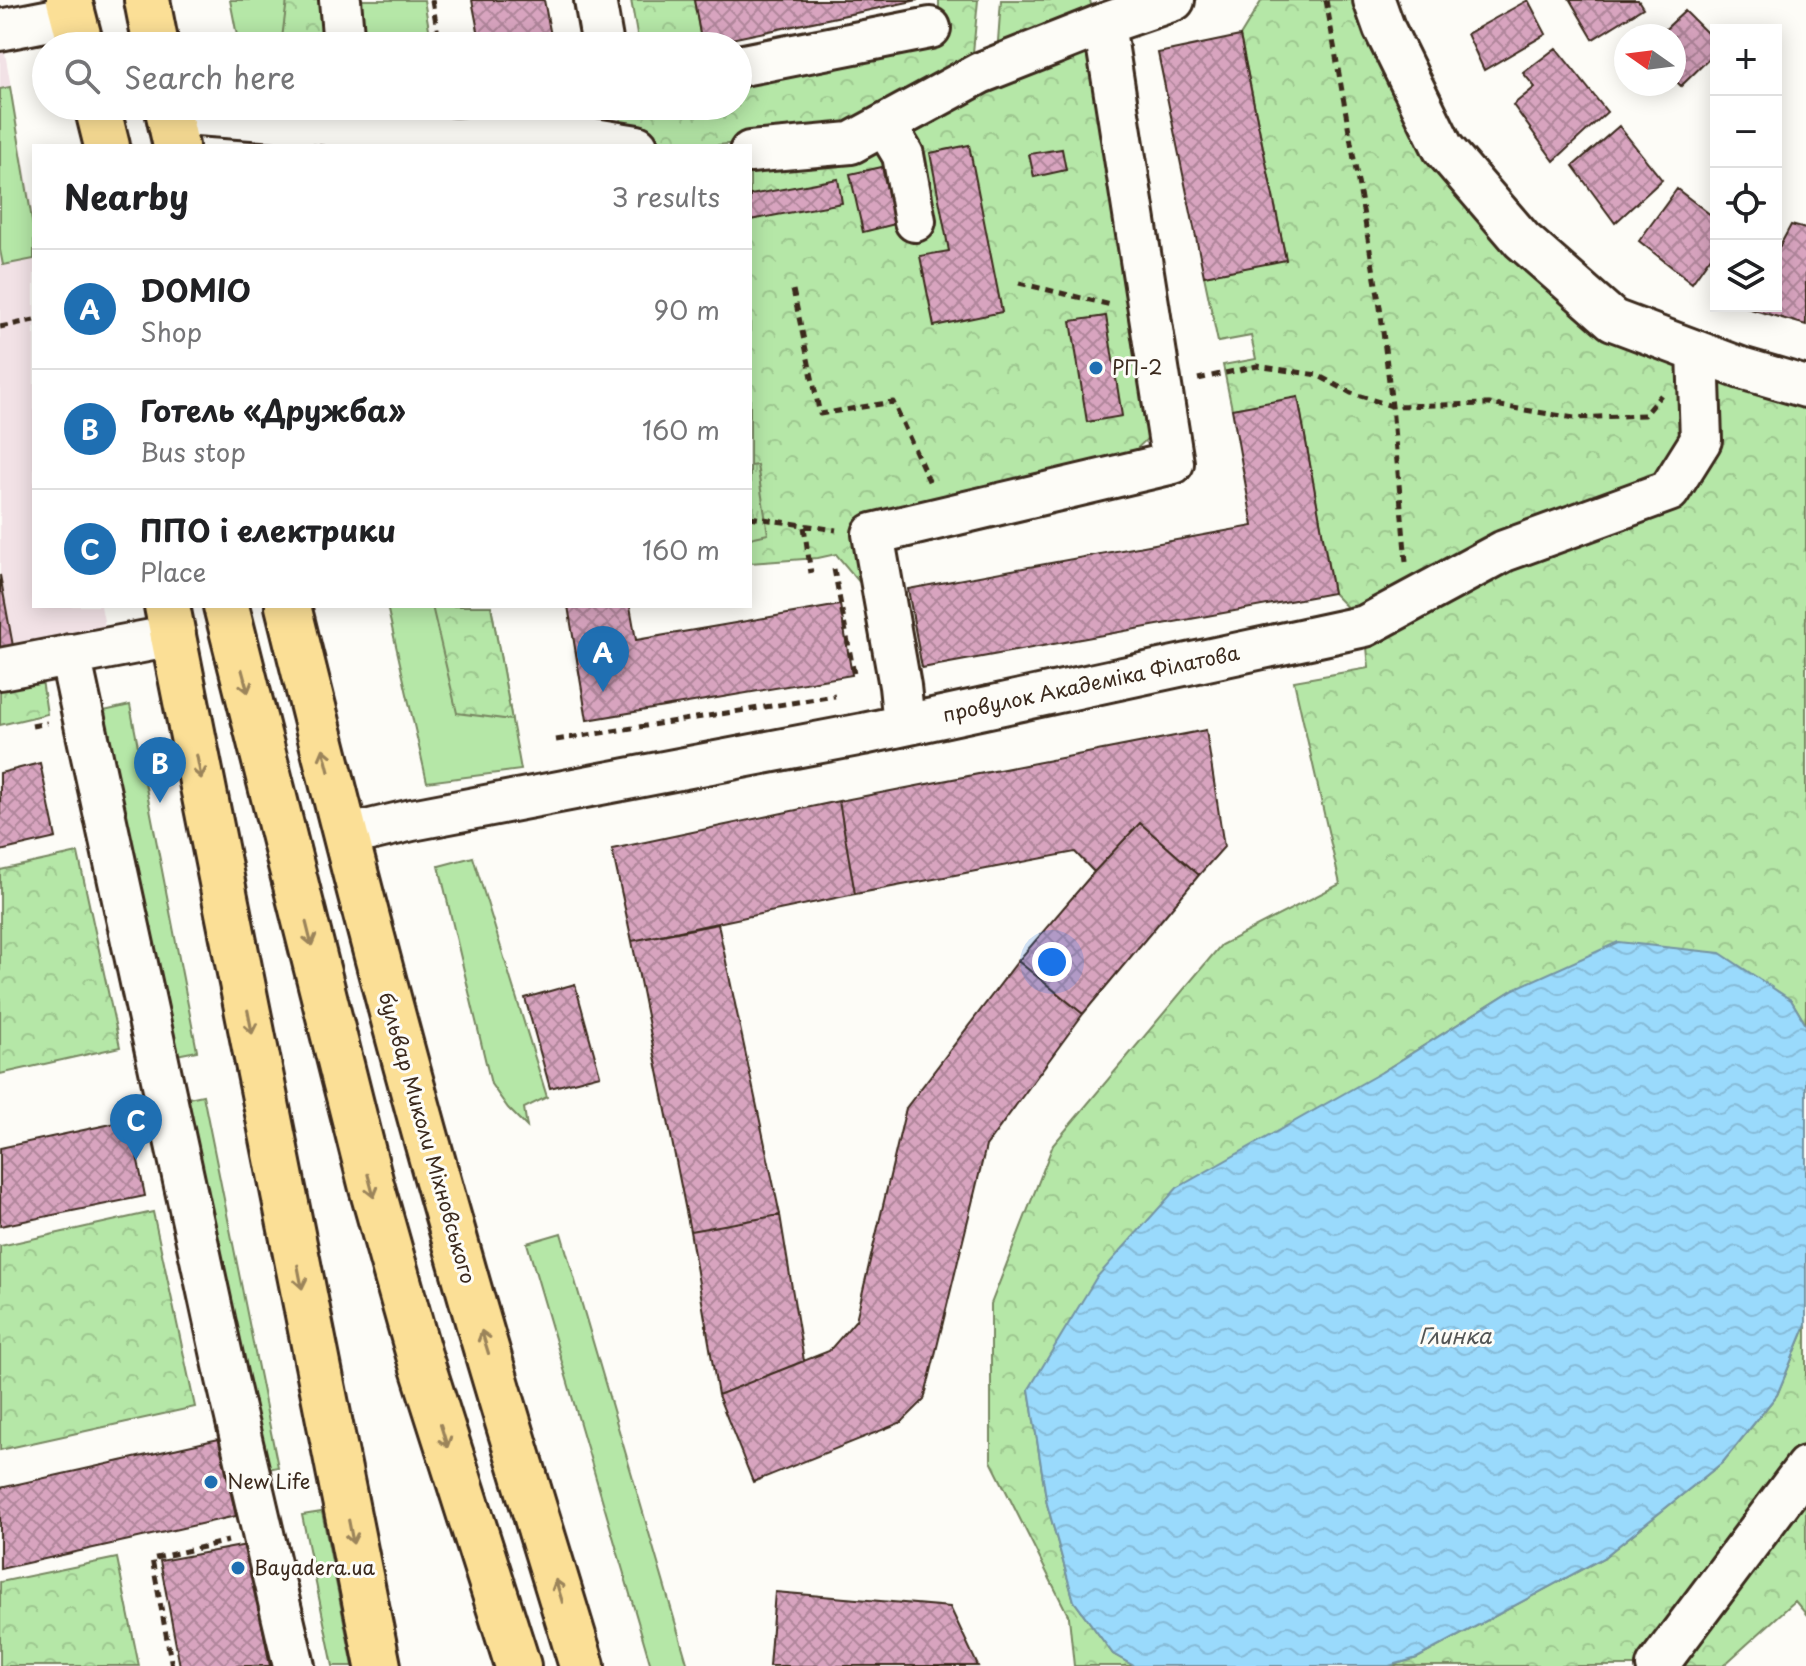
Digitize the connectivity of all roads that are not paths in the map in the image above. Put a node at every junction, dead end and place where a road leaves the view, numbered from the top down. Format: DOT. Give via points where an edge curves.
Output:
graph roads {
  1 [pos="147,0"];
  2 [pos="340,0"];
  3 [pos="595,0"];
  4 [pos="1174,0"];
  5 [pos="1374,0"];
  6 [pos="70,22"];
  7 [pos="1104,24"];
  8 [pos="930,28"];
  9 [pos="0,30"];
  10 [pos="153,32"];
  11 [pos="343,32"];
  12 [pos="601,32"];
  13 [pos="752,63"];
  14 [pos="84,120"];
  15 [pos="100,120"];
  16 [pos="171,122"];
  17 [pos="885,125"];
  18 [pos="616,131"];
  19 [pos="88,144"];
  20 [pos="106,144"];
  21 [pos="752,152"];
  22 [pos="915,221"];
  23 [pos="1698,352"];
  24 [pos="1806,387"];
  25 [pos="227,608"];
  26 [pos="288,608"];
  27 [pos="170,621"];
  28 [pos="70,655"];
  29 [pos="0,669"];
  30 [pos="904,724"];
  31 [pos="345,836"];
  32 [pos="1806,1467"];
  33 [pos="294,1666"];
  34 [pos="378,1666"];
  35 [pos="518,1666"];
  36 [pos="582,1666"];
  37 [pos="1657,1666"];
  1 -- 10 [label="main road"];
  2 -- 11 [label="street"];
  3 -- 12 [label="street"];
  4 -- 7 [label="street"];
  5 -- 23 [label="street" via="1443,148 1522,240 1613,320"];
  6 -- 9 [label="street"];
  7 -- 17 [label="street" via="980,73"];
  7 -- 30 [label="street" via="1173,463 873,534"];
  8 -- 13 [label="street"];
  14 -- 19 [label="main road"];
  15 -- 20 [label="main road"];
  16 -- 18 [label="street" via="319,124 454,139"];
  17 -- 21 [label="street" via="851,143"];
  17 -- 22 [label="street" via="903,155"];
  23 -- 24 [label="street"];
  23 -- 30 [label="street, провулок Академіка Філатова" via="1701,440 1669,491 1504,551 1365,626"];
  25 -- 35 [label="main road, one-way" via="372,1188"];
  31 -- 26 [label="main road, бульвар Миколи Міхновського, one-way"];
  27 -- 28 [label="street"];
  27 -- 34 [label="main road, one-way"];
  28 -- 29 [label="street"];
  28 -- 33 [label="street"];
  30 -- 31 [label="street, провулок Академіка Філатова"];
  36 -- 31 [label="main road, бульвар Миколи Міхновського, one-way" via="454,1241"];
  32 -- 37 [label="street"];
}
